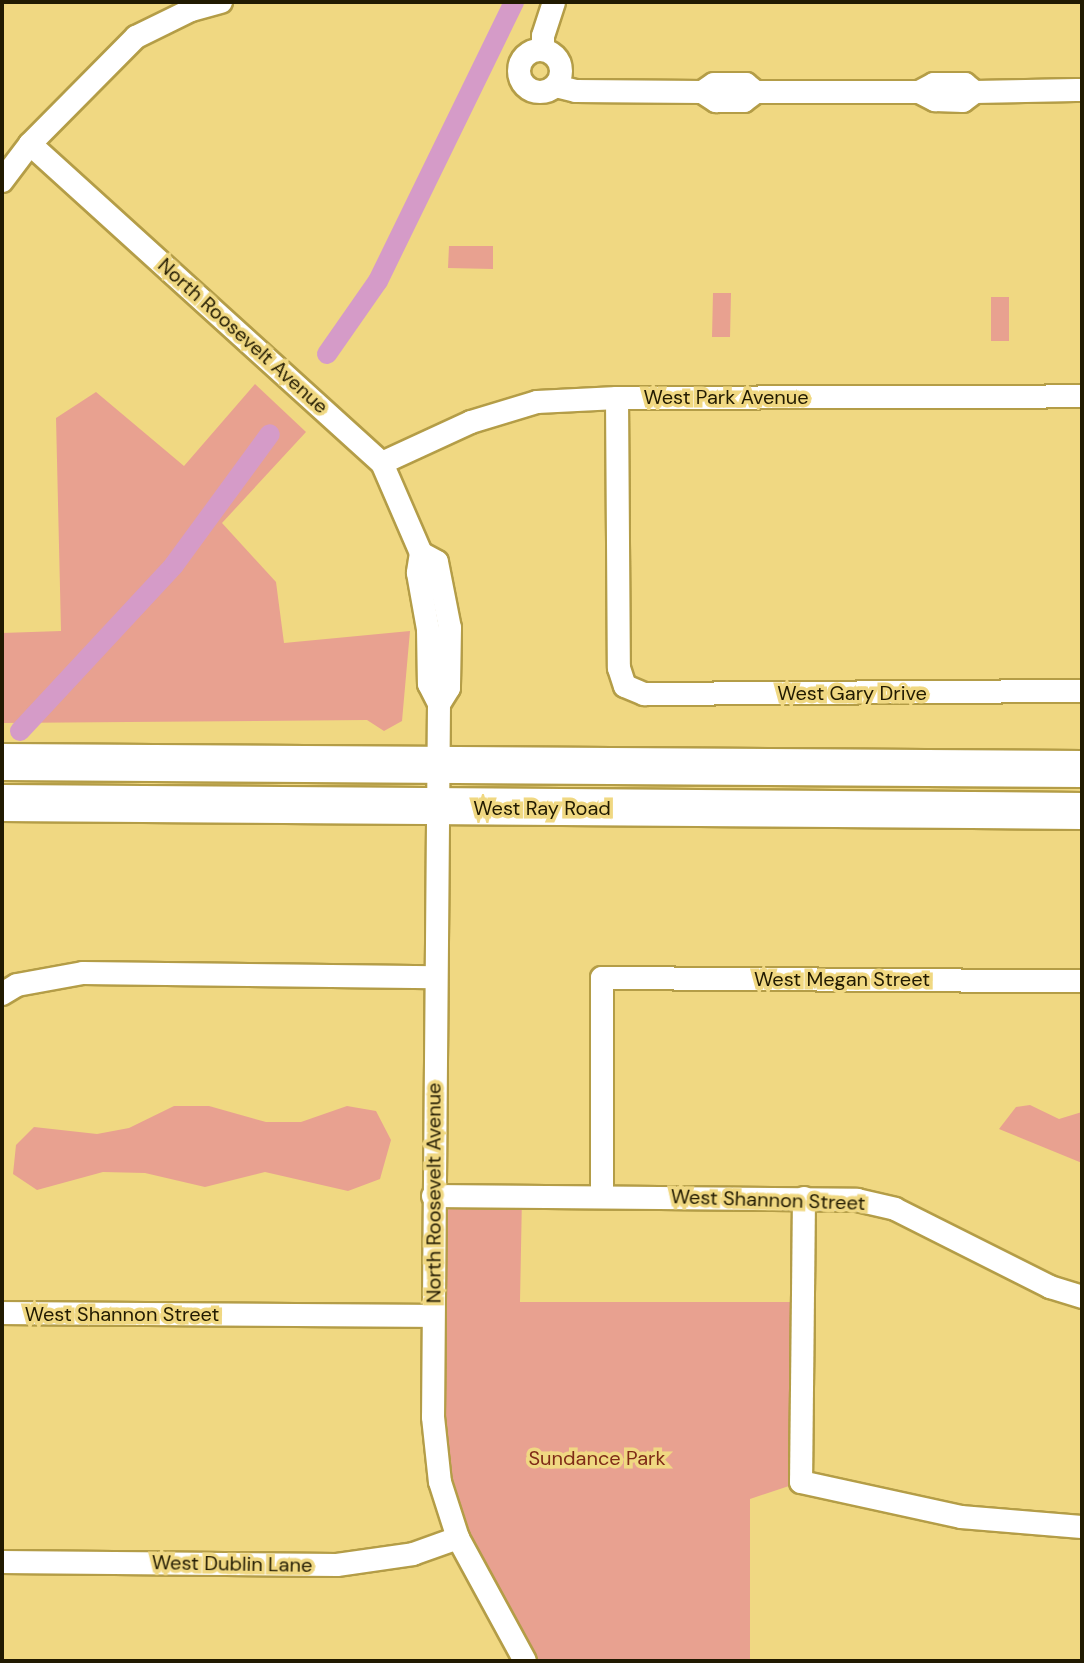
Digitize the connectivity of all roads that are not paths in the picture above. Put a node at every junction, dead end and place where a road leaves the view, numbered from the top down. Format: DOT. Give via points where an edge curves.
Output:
graph roads {
  1 [pos="221,2"];
  2 [pos="554,2"];
  3 [pos="543,50"];
  4 [pos="556,86"];
  5 [pos="1082,90"];
  6 [pos="30,144"];
  7 [pos="2,181"];
  8 [pos="1082,396"];
  9 [pos="617,398"];
  10 [pos="382,463"];
  11 [pos="1082,691"];
  12 [pos="2,762"];
  13 [pos="437,765"];
  14 [pos="1082,769"];
  15 [pos="2,803"];
  16 [pos="436,807"];
  17 [pos="1082,811"];
  18 [pos="435,977"];
  19 [pos="1082,981"];
  20 [pos="9,990"];
  21 [pos="433,1196"];
  22 [pos="602,1196"];
  23 [pos="804,1198"];
  24 [pos="1082,1297"];
  25 [pos="2,1313"];
  26 [pos="433,1316"];
  27 [pos="1082,1527"];
  28 [pos="458,1538"];
  29 [pos="2,1562"];
  30 [pos="525,1661"];
  1 -- 6 [label="street" via="191,10 136,37"];
  2 -- 3 [label="street"];
  3 -- 4 [label="street" via="562,67"];
  3 -- 4 [label="street" via="523,58 520,79 536,92"];
  4 -- 5 [label="street" via="576,91 702,92 714,84 746,84 756,92 919,92 935,100 963,101 975,92"];
  6 -- 7 [label="street"];
  6 -- 10 [label="street, North Roosevelt Avenue"];
  8 -- 9 [label="street, West Park Avenue"];
  9 -- 10 [label="street, West Park Avenue" via="537,402 471,422"];
  9 -- 11 [label="street, West Gary Drive" via="619,668 625,686 644,694"];
  10 -- 13 [label="street, North Roosevelt Avenue" via="421,553 418,573 428,629 429,684 439,704"];
  12 -- 13 [label="main road"];
  13 -- 14 [label="main road"];
  13 -- 16 [label="street, North Roosevelt Avenue"];
  15 -- 16 [label="main road, West Ray Road"];
  16 -- 17 [label="main road, West Ray Road"];
  16 -- 18 [label="street, North Roosevelt Avenue"];
  18 -- 20 [label="street" via="83,973"];
  18 -- 21 [label="street, North Roosevelt Avenue"];
  19 -- 22 [label="street, West Megan Street" via="602,978"];
  21 -- 22 [label="street, West Shannon Street"];
  21 -- 26 [label="street, North Roosevelt Avenue"];
  22 -- 23 [label="street, West Shannon Street"];
  23 -- 24 [label="street, West Shannon Street" via="857,1200 895,1209 1050,1287"];
  23 -- 27 [label="street" via="801,1482 961,1517"];
  25 -- 26 [label="street, West Shannon Street"];
  26 -- 28 [label="street, North Roosevelt Avenue" via="433,1417 440,1482"];
  28 -- 29 [label="street, West Dublin Lane" via="413,1554 337,1565"];
  28 -- 30 [label="street, North Roosevelt Avenue"];
}
